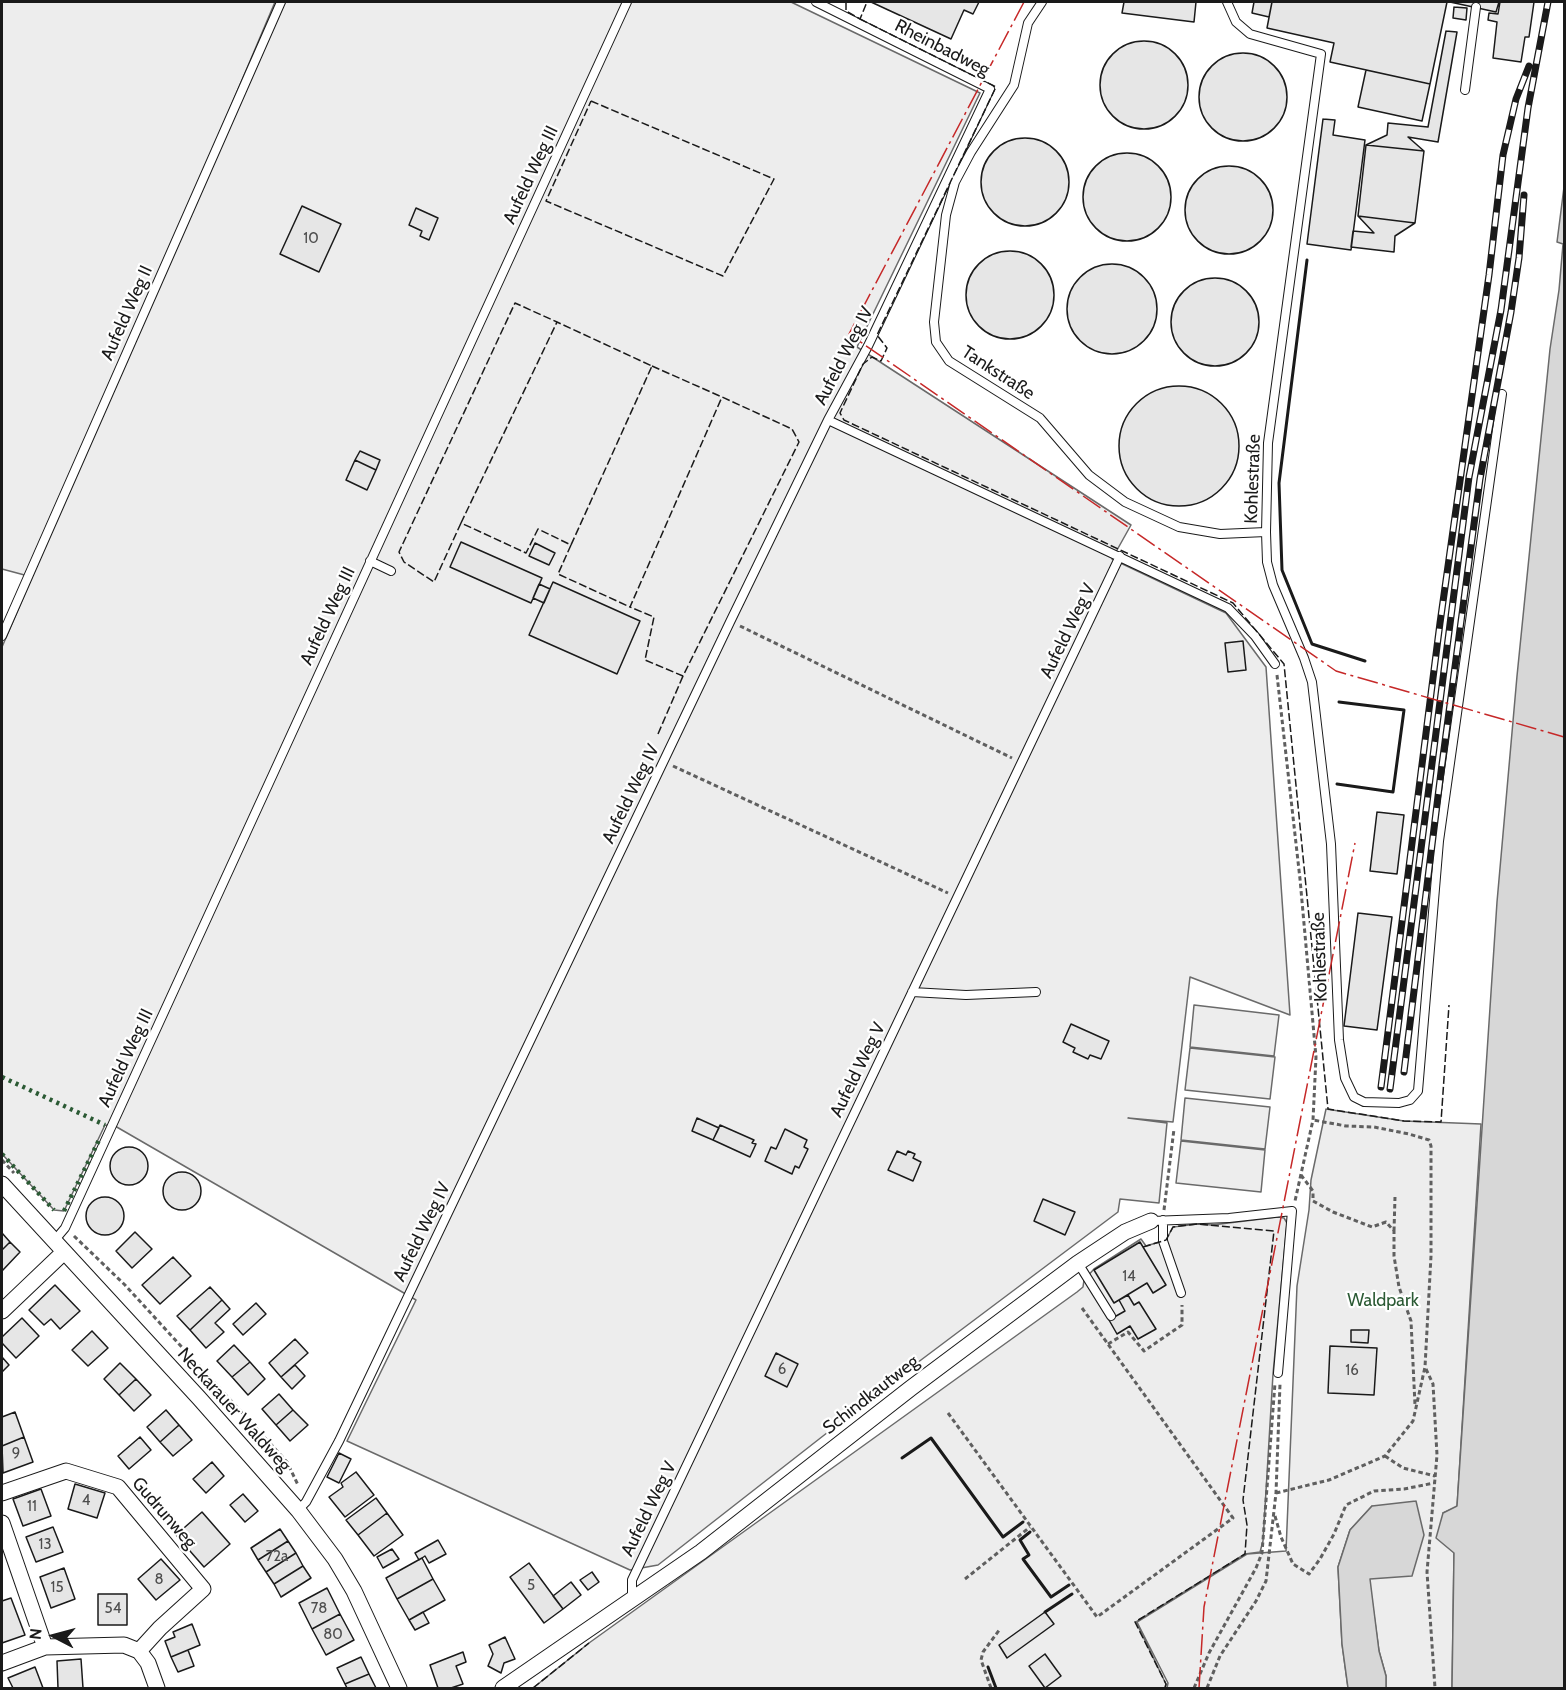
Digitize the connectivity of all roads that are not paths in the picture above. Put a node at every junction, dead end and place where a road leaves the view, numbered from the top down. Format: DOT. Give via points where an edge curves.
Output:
graph roads {
  1 [pos="280,2"];
  2 [pos="627,2"];
  3 [pos="816,2"];
  4 [pos="839,2"];
  5 [pos="1042,2"];
  6 [pos="1227,2"];
  7 [pos="1476,7"];
  8 [pos="836,10"];
  9 [pos="990,89"];
  10 [pos="1465,90"];
  11 [pos="1502,394"];
  12 [pos="828,420"];
  13 [pos="1266,532"];
  14 [pos="1120,556"];
  15 [pos="370,561"];
  16 [pos="391,572"];
  17 [pos="2,636"];
  18 [pos="1275,664"];
  19 [pos="912,992"];
  20 [pos="1036,992"];
  21 [pos="2,1184"];
  22 [pos="1157,1221"];
  23 [pos="59,1247"];
  24 [pos="1078,1263"];
  25 [pos="1181,1293"];
  26 [pos="2,1311"];
  27 [pos="1111,1316"];
  28 [pos="1278,1373"];
  29 [pos="2,1493"];
  30 [pos="298,1510"];
  31 [pos="2,1523"];
  32 [pos="632,1599"];
  33 [pos="45,1647"];
  34 [pos="139,1650"];
  35 [pos="2,1663"];
  36 [pos="157,1689"];
  37 [pos="399,1689"];
  38 [pos="503,1689"];
  1 -- 17 [label="lane, Aufeld Weg II"];
  2 -- 15 [label="lane, Aufeld Weg III"];
  3 -- 8 [label="lane, Rheinbadweg"];
  4 -- 8 [label="lane"];
  5 -- 13 [label="lane, Tankstraße" via="1029,23 1014,85 970,152 956,182 946,215 934,322 936,342 949,361 1040,418 1089,475 1125,502 1179,527 1220,534"];
  6 -- 13 [label="lane, Kohlestraße" via="1236,22 1250,34 1321,54 1268,443"];
  7 -- 10 [label="lane"];
  8 -- 9 [label="lane, Rheinbadweg"];
  9 -- 12 [label="lane, Aufeld Weg IV" via="868,346"];
  11 -- 13 [label="lane, Kohlestraße" via="1439,841 1418,1090 1410,1100 1399,1103 1364,1102 1354,1097 1345,1078 1339,1041 1331,844 1312,682 1273,585"];
  12 -- 14 [label="lane"];
  12 -- 30 [label="lane, Aufeld Weg IV" via="339,1441"];
  14 -- 18 [label="lane" via="1228,608"];
  14 -- 19 [label="lane, Aufeld Weg V"];
  15 -- 16 [label="lane"];
  15 -- 23 [label="lane, Aufeld Weg III"];
  19 -- 20 [label="lane"];
  19 -- 32 [label="lane, Aufeld Weg V" via="632,1580"];
  21 -- 23 [label="street, Neckarauer Waldweg"];
  22 -- 24 [label="street, Schindkautweg" via="1125,1232"];
  22 -- 25 [label="lane"];
  22 -- 28 [label="lane, Schindkautweg" via="1292,1211"];
  23 -- 26 [label="street"];
  23 -- 30 [label="street, Neckarauer Waldweg"];
  24 -- 27 [label="lane"];
  24 -- 32 [label="street, Schindkautweg" via="701,1552"];
  29 -- 34 [label="street, Gudrunweg" via="66,1471 118,1487 203,1589"];
  30 -- 37 [label="street, Neckarauer Waldweg" via="354,1591"];
  31 -- 33 [label="street"];
  32 -- 38 [label="street, Schindkautweg"];
  33 -- 34 [label="street" via="124,1645"];
  33 -- 35 [label="street"];
  34 -- 36 [label="street"];
}
